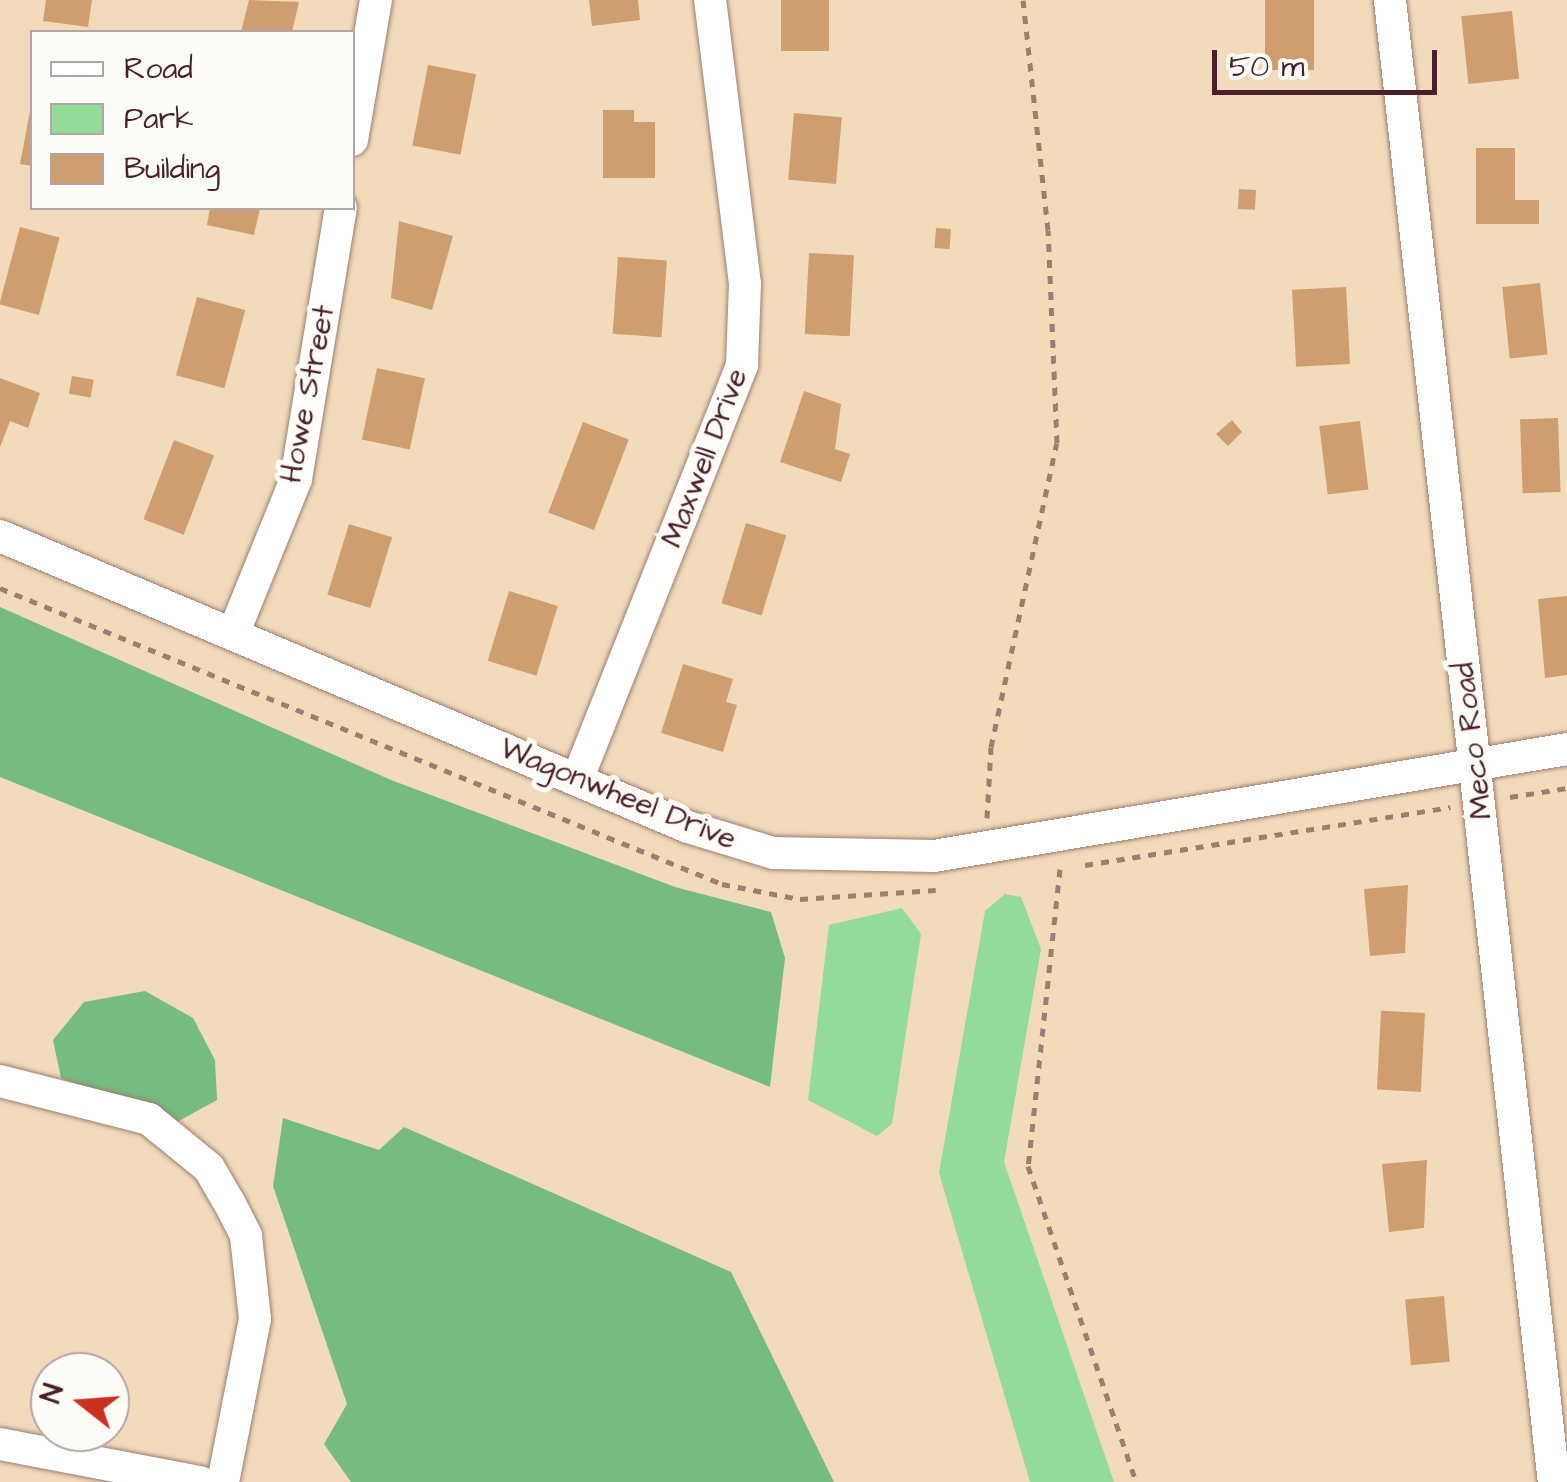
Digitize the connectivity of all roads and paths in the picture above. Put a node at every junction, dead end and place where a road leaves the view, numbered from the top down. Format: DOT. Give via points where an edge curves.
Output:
graph roads {
  1 [pos="376,0"];
  2 [pos="710,0"];
  3 [pos="1023,0"];
  4 [pos="1390,0"];
  5 [pos="355,122"];
  6 [pos="341,210"];
  7 [pos="0,536"];
  8 [pos="234,632"];
  9 [pos="1567,749"];
  10 [pos="1475,764"];
  11 [pos="576,780"];
  12 [pos="1567,788"];
  13 [pos="1525,795"];
  14 [pos="1430,810"];
  15 [pos="986,814"];
  16 [pos="0,1081"];
  17 [pos="1552,1325"];
  18 [pos="0,1444"];
  19 [pos="200,1482"];
  20 [pos="223,1482"];
  21 [pos="1136,1482"];
  22 [pos="1554,1482"];
  1 -- 5 [label="street"];
  2 -- 11 [label="street, Maxwell Drive" via="745,284 742,366"];
  3 -- 15 [label="path" via="1048,230 1057,443 991,747"];
  4 -- 10 [label="street, Meco Road"];
  6 -- 8 [label="street, Howe Street" via="296,479"];
  7 -- 8 [label="street, Wagonwheel Drive"];
  8 -- 11 [label="street, Wagonwheel Drive"];
  9 -- 10 [label="street, Wagonwheel Drive"];
  10 -- 11 [label="street, Wagonwheel Drive" via="887,860 736,844"];
  10 -- 17 [label="street, Meco Road"];
  12 -- 13 [label="path"];
  14 -- 21 [label="path" via="1060,869 1028,1166"];
  16 -- 20 [label="street" via="149,1118 209,1168 229,1202 246,1236 254,1319"];
  17 -- 22 [label="street, Meco Road"];
  18 -- 19 [label="street"];
}
